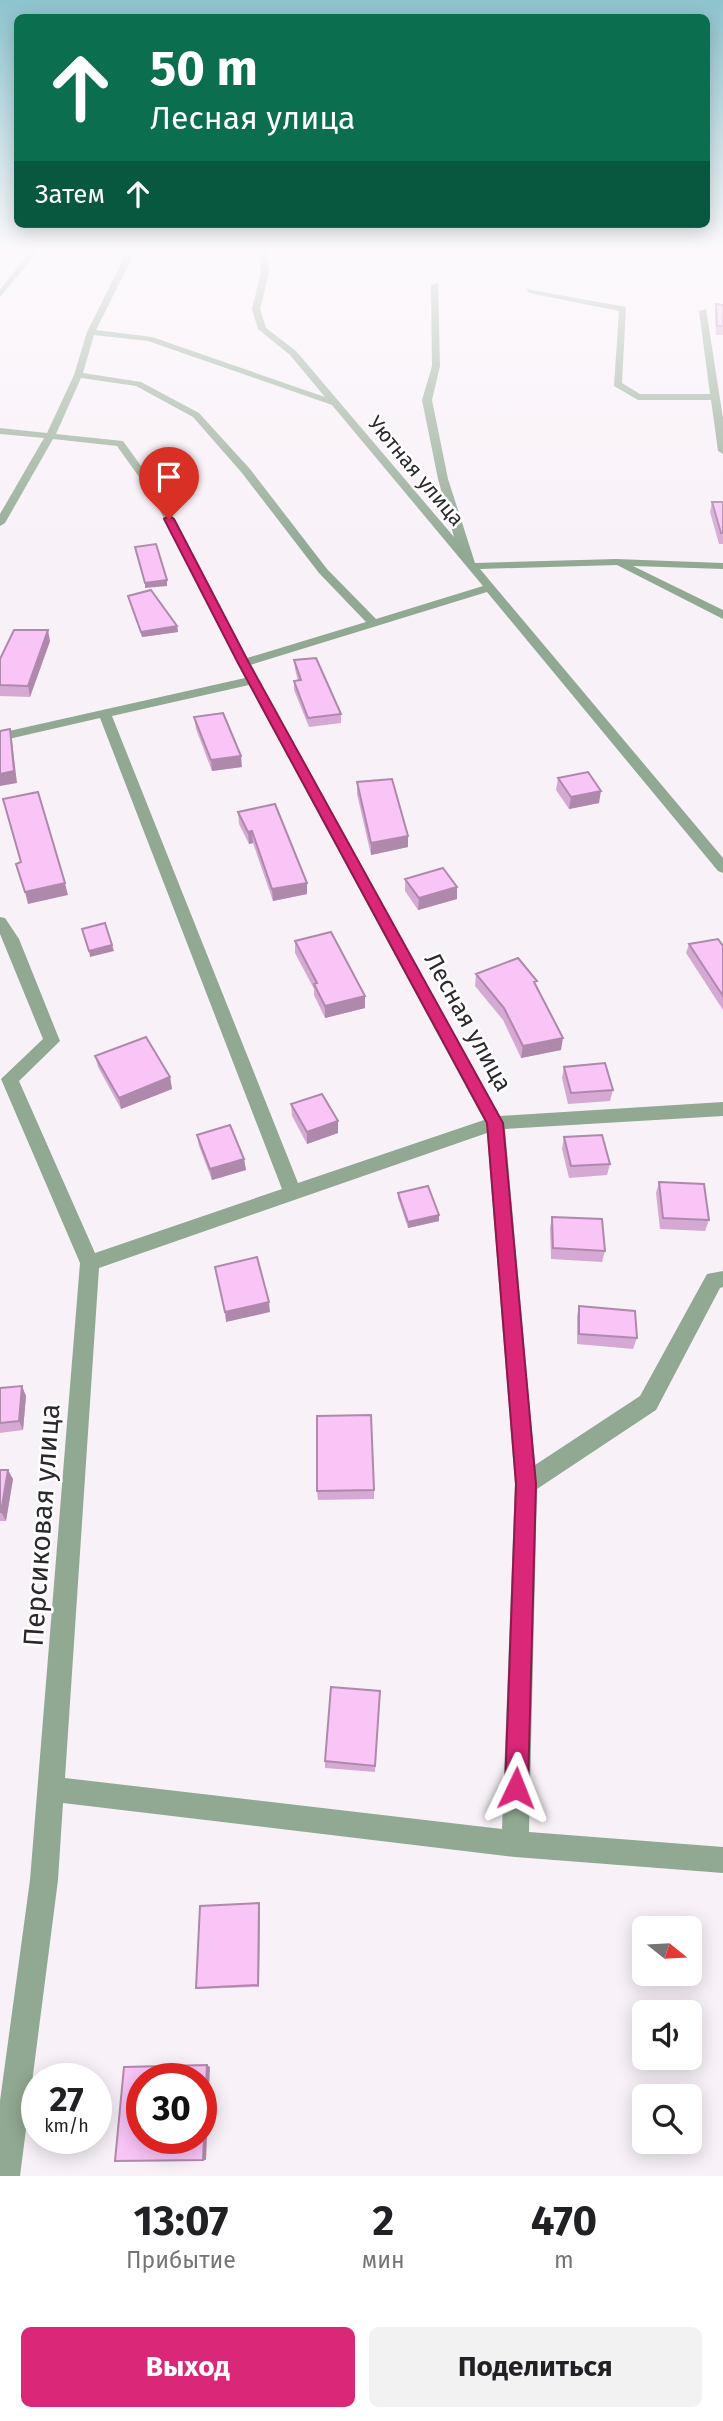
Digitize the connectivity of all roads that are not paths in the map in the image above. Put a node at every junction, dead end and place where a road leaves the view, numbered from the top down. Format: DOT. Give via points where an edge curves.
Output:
graph roads {
  1 [pos="85,352"];
  2 [pos="185,352"];
  3 [pos="291,352"];
  4 [pos="436,352"];
  5 [pos="619,352"];
  6 [pos="708,352"];
  7 [pos="78,375"];
  8 [pos="714,397"];
  9 [pos="337,404"];
  10 [pos="0,430"];
  11 [pos="51,434"];
  12 [pos="723,451"];
  13 [pos="0,523"];
  14 [pos="469,562"];
  15 [pos="616,562"];
  16 [pos="723,566"];
  17 [pos="489,588"];
  18 [pos="723,615"];
  19 [pos="374,623"];
  20 [pos="243,663"];
  21 [pos="252,680"];
  22 [pos="104,713"];
  23 [pos="0,737"];
  24 [pos="723,868"];
  25 [pos="0,922"];
  26 [pos="723,1109"];
  27 [pos="495,1123"];
  28 [pos="293,1193"];
  29 [pos="90,1263"];
  30 [pos="723,1279"];
  31 [pos="526,1484"];
  32 [pos="51,1789"];
  33 [pos="515,1844"];
  34 [pos="723,1860"];
  35 [pos="5,2176"];
  1 -- 7 [label="street"];
  2 -- 9 [label="street"];
  3 -- 9 [label="street, Уютная улица"];
  4 -- 14 [label="street" via="427,400 443,479"];
  5 -- 8 [label="street" via="617,384 638,397"];
  6 -- 8 [label="street"];
  7 -- 11 [label="street"];
  7 -- 19 [label="street" via="138,384 196,415 323,571"];
  8 -- 12 [label="street"];
  9 -- 14 [label="street, Уютная улица"];
  10 -- 11 [label="street, Лесная улица"];
  11 -- 13 [label="street"];
  11 -- 20 [label="street, Лесная улица" via="120,443 157,495"];
  14 -- 15 [label="street"];
  14 -- 17 [label="street"];
  15 -- 16 [label="street"];
  15 -- 18 [label="street"];
  17 -- 19 [label="street"];
  17 -- 24 [label="street"];
  19 -- 20 [label="street"];
  20 -- 21 [label="street, Лесная улица"];
  21 -- 22 [label="street"];
  21 -- 27 [label="street, Лесная улица"];
  22 -- 23 [label="street"];
  22 -- 28 [label="street"];
  25 -- 29 [label="street, Персиковая улица" via="52,1041 10,1079"];
  26 -- 27 [label="street"];
  27 -- 28 [label="street"];
  27 -- 31 [label="street, Лесная улица"];
  28 -- 29 [label="street"];
  29 -- 32 [label="street, Персиковая улица"];
  30 -- 31 [label="street" via="714,1280 648,1403"];
  31 -- 33 [label="street, Лесная улица"];
  32 -- 33 [label="street"];
  32 -- 35 [label="street, Персиковая улица" via="44,1880"];
  33 -- 34 [label="street"];
}
